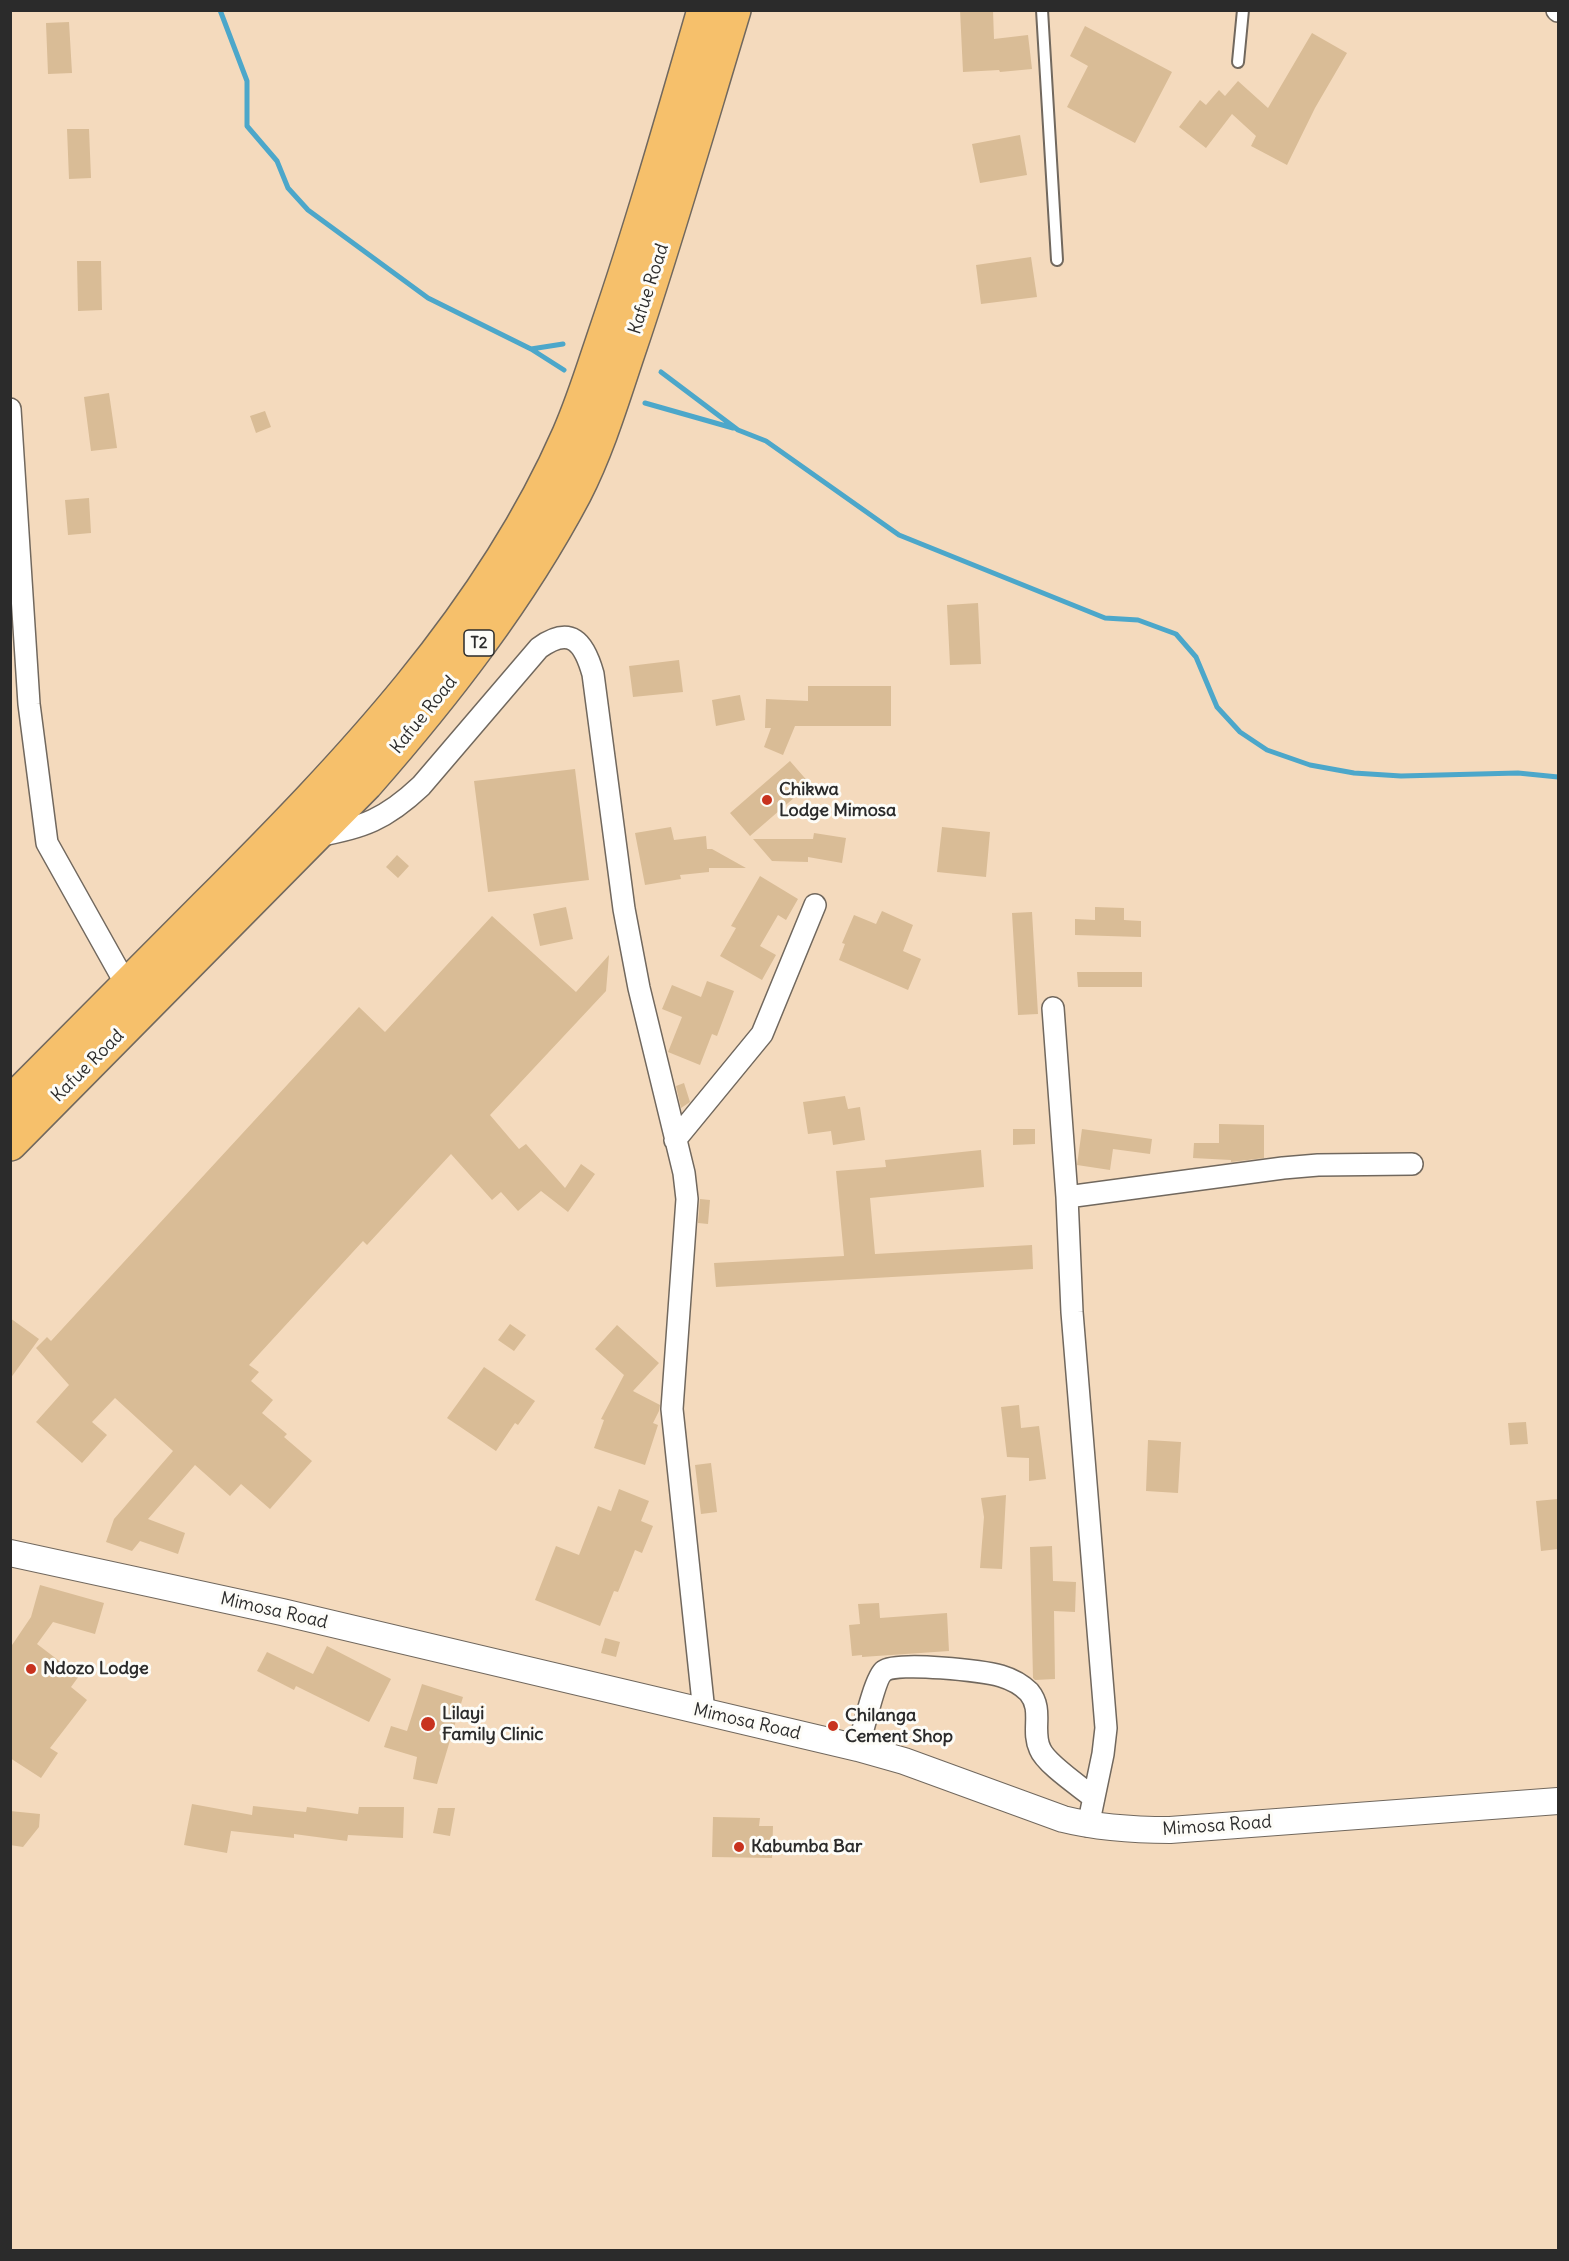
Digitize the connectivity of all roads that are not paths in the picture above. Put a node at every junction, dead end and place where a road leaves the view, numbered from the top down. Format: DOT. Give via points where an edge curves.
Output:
graph roads {
  1 [pos="704,10"];
  2 [pos="734,10"];
  3 [pos="1042,10"];
  4 [pos="1243,10"];
  5 [pos="1238,62"];
  6 [pos="1057,260"];
  7 [pos="10,408"];
  8 [pos="316,836"];
  9 [pos="815,905"];
  10 [pos="127,986"];
  11 [pos="1053,1008"];
  12 [pos="10,1103"];
  13 [pos="675,1140"];
  14 [pos="10,1144"];
  15 [pos="1412,1164"];
  16 [pos="1067,1197"];
  17 [pos="10,1553"];
  18 [pos="704,1712"];
  19 [pos="858,1748"];
  20 [pos="1094,1798"];
  21 [pos="1558,1801"];
  22 [pos="1088,1826"];
  1 -- 10 [label="highway, Kafue Road / T2" via="629,266 587,385 568,435 501,560 441,646 311,800"];
  2 -- 8 [label="highway, Kafue Road / T2" via="654,276 597,443 575,492 525,575 457,674 413,731"];
  3 -- 6 [label="lane"];
  4 -- 5 [label="lane"];
  7 -- 10 [label="street" via="29,704 47,843"];
  8 -- 13 [label="street" via="370,822 405,802 539,648 558,637 574,639 583,647 594,674 624,909"];
  8 -- 14 [label="highway, Kafue Road / T2"];
  9 -- 13 [label="street" via="762,1034"];
  10 -- 12 [label="highway, Kafue Road / T2"];
  11 -- 16 [label="street"];
  13 -- 18 [label="street" via="687,1199 672,1409"];
  15 -- 16 [label="street" via="1283,1168"];
  16 -- 20 [label="street" via="1072,1312 1106,1728"];
  17 -- 18 [label="street, Mimosa Road" via="282,1612"];
  18 -- 19 [label="street, Mimosa Road"];
  19 -- 20 [label="street" via="879,1677 889,1668 923,1667 1002,1676 1026,1690 1035,1703 1038,1742 1044,1756"];
  19 -- 22 [label="street, Mimosa Road"];
  20 -- 22 [label="street"];
  21 -- 22 [label="street, Mimosa Road" via="1170,1830"];
}
